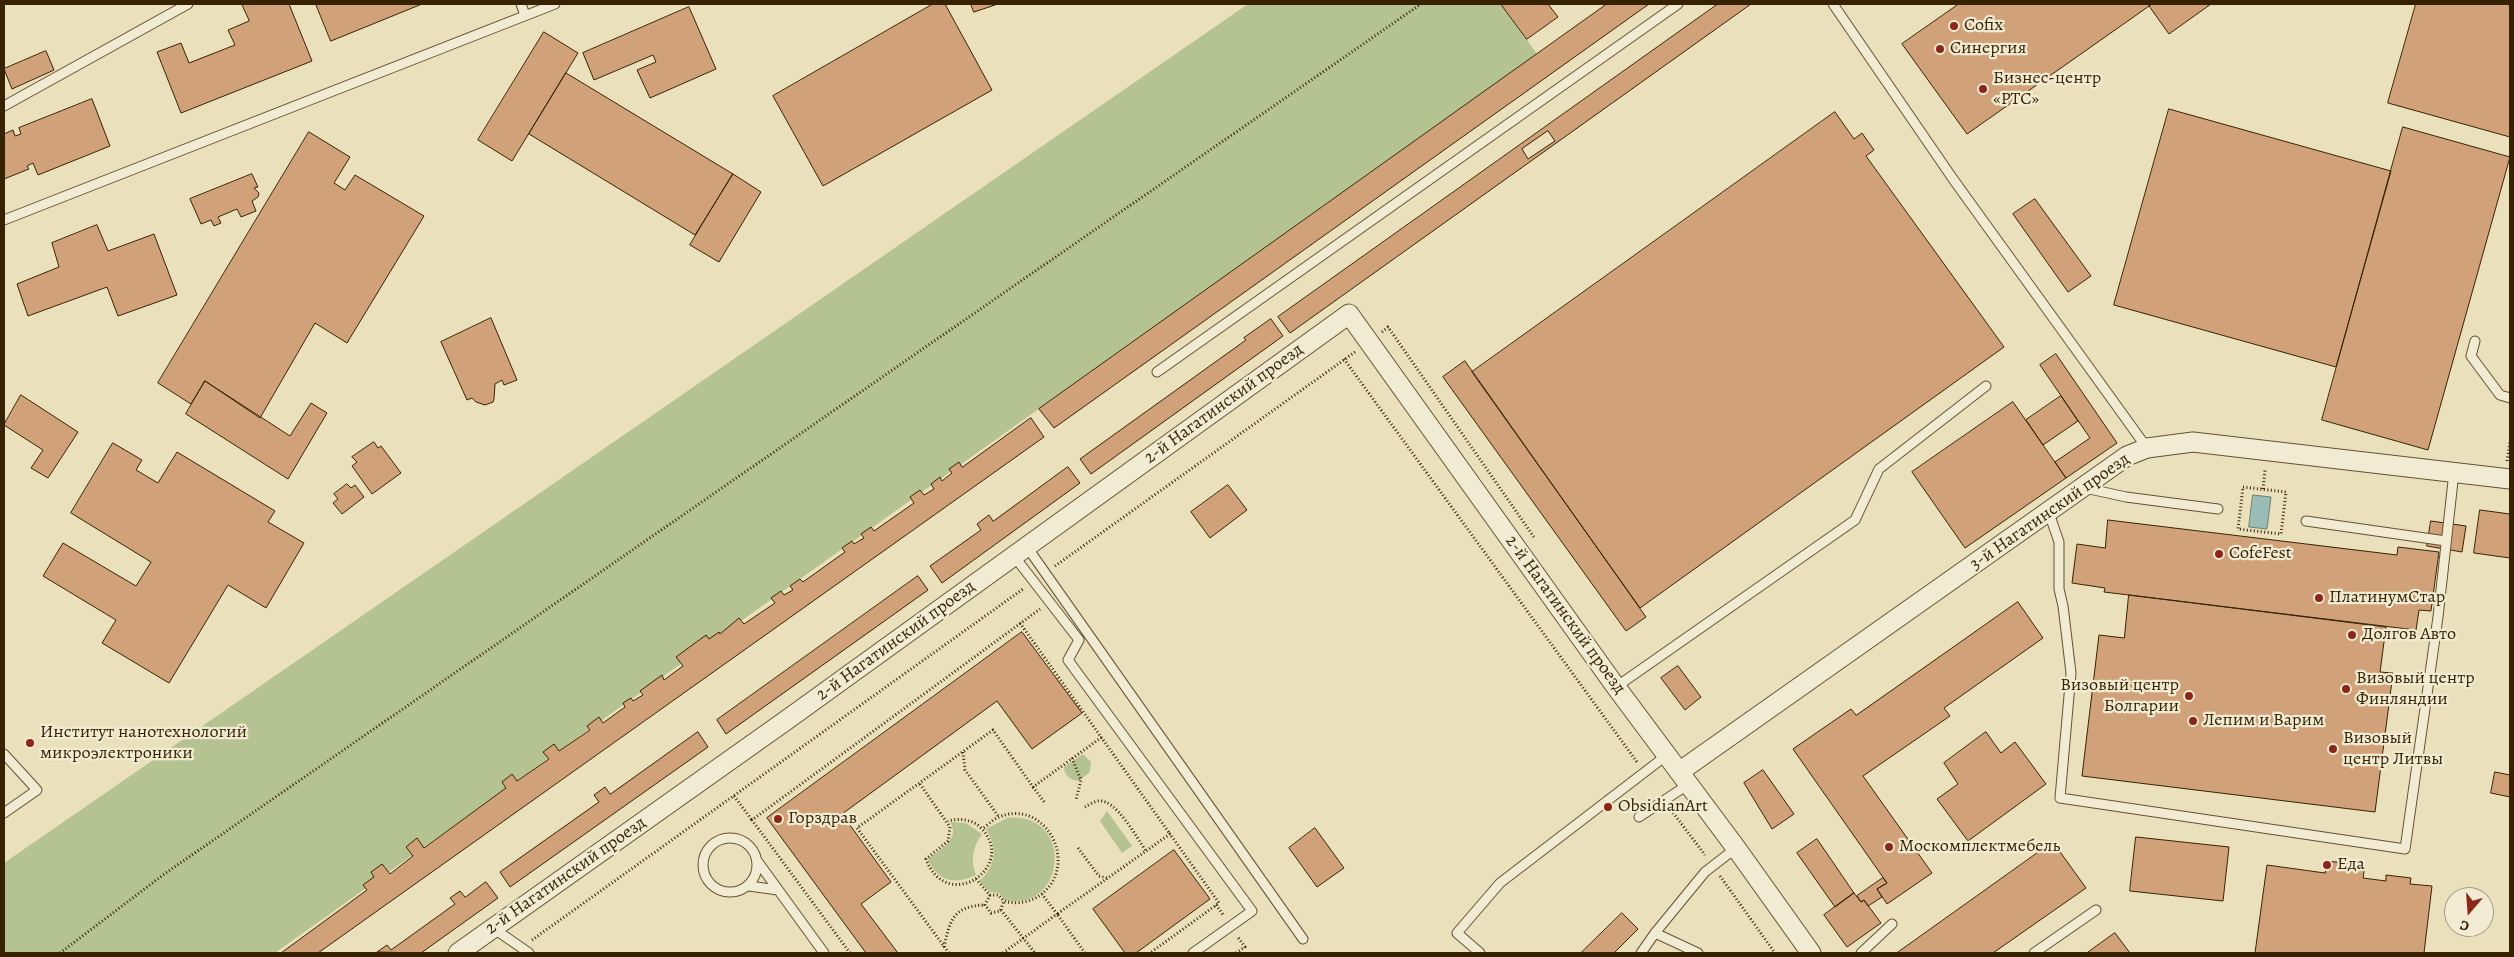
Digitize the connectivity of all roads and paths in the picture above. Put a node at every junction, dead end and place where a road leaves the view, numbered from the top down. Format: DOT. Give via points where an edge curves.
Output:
graph roads {
  1 [pos="188,4"];
  2 [pos="521,4"];
  3 [pos="555,4"];
  4 [pos="1421,4"];
  5 [pos="1678,4"];
  6 [pos="1834,4"];
  7 [pos="525,15"];
  8 [pos="4,106"];
  9 [pos="4,220"];
  10 [pos="1369,341"];
  11 [pos="2475,341"];
  12 [pos="1344,359"];
  13 [pos="1157,372"];
  14 [pos="1986,386"];
  15 [pos="2510,398"];
  16 [pos="2510,442"];
  17 [pos="2147,448"];
  18 [pos="2265,470"];
  19 [pos="2509,470"];
  20 [pos="2454,472"];
  21 [pos="2083,487"];
  22 [pos="2264,489"];
  23 [pos="2218,509"];
  24 [pos="2049,513"];
  25 [pos="2306,521"];
  26 [pos="1536,540"];
  27 [pos="2446,540"];
  28 [pos="1020,552"];
  29 [pos="1046,573"];
  30 [pos="1033,581"];
  31 [pos="1050,602"];
  32 [pos="1020,623"];
  33 [pos="1616,688"];
  34 [pos="1102,737"];
  35 [pos="963,752"];
  36 [pos="4,754"];
  37 [pos="1667,755"];
  38 [pos="1072,758"];
  39 [pos="1644,772"];
  40 [pos="1684,778"];
  41 [pos="920,784"];
  42 [pos="1033,787"];
  43 [pos="734,796"];
  44 [pos="1076,800"];
  45 [pos="1664,800"];
  46 [pos="1045,803"];
  47 [pos="1085,807"];
  48 [pos="4,813"];
  49 [pos="999,817"];
  50 [pos="1639,817"];
  51 [pos="752,820"];
  52 [pos="948,821"];
  53 [pos="982,829"];
  54 [pos="1170,834"];
  55 [pos="1078,848"];
  56 [pos="1736,848"];
  57 [pos="1146,851"];
  58 [pos="758,862"];
  59 [pos="1713,866"];
  60 [pos="1108,878"];
  61 [pos="976,880"];
  62 [pos="749,886"];
  63 [pos="778,890"];
  64 [pos="1042,893"];
  65 [pos="990,895"];
  66 [pos="1004,901"];
  67 [pos="985,905"];
  68 [pos="1001,910"];
  69 [pos="2096,910"];
  70 [pos="1057,914"];
  71 [pos="1892,924"];
  72 [pos="493,928"];
  73 [pos="1655,933"];
  74 [pos="1024,938"];
  75 [pos="1304,939"];
  76 [pos="944,947"];
  77 [pos="525,951"];
  78 [pos="60,953"];
  79 [pos="458,953"];
  80 [pos="824,953"];
  81 [pos="850,953"];
  82 [pos="949,953"];
  83 [pos="1004,953"];
  84 [pos="1035,953"];
  85 [pos="1085,953"];
  86 [pos="1150,953"];
  87 [pos="1193,953"];
  88 [pos="1480,953"];
  89 [pos="1641,953"];
  90 [pos="1698,953"];
  91 [pos="1775,953"];
  92 [pos="1811,953"];
  93 [pos="1861,953"];
  94 [pos="2034,953"];
  1 -- 8 [label="lane"];
  2 -- 7 [label="lane"];
  3 -- 7 [label="lane"];
  4 -- 78 [label="path" via="180,864"];
  5 -- 13 [label="lane"];
  6 -- 17 [label="lane" via="1953,180"];
  7 -- 9 [label="lane"];
  10 -- 12 [label="path"];
  10 -- 26 [label="path" via="1388,327"];
  10 -- 28 [label="street, 2-й Нагатинский проезд" via="1349,314"];
  10 -- 33 [label="street, 2-й Нагатинский проезд"];
  11 -- 15 [label="lane" via="2471,356 2500,395"];
  12 -- 29 [label="path"];
  12 -- 39 [label="path"];
  14 -- 33 [label="lane" via="1879,469 1855,520"];
  16 -- 19 [label="path"];
  17 -- 20 [label="street, 3-й Нагатинский проезд" via="2192,442"];
  17 -- 21 [label="street, 3-й Нагатинский проезд" via="2127,456"];
  18 -- 22 [label="path"];
  19 -- 20 [label="street, 3-й Нагатинский проезд"];
  20 -- 27 [label="lane"];
  21 -- 23 [label="lane" via="2126,497"];
  21 -- 24 [label="street, 3-й Нагатинский проезд"];
  22 -- 22 [label="path" via="2286,492 2281,534 2238,530 2243,487"];
  24 -- 27 [label="lane" via="2059,542 2059,589 2071,673 2060,798 2405,849"];
  24 -- 40 [label="street, 3-й Нагатинский проезд"];
  25 -- 27 [label="lane"];
  28 -- 29 [label="lane"];
  28 -- 30 [label="lane"];
  28 -- 72 [label="street, 2-й Нагатинский проезд"];
  29 -- 75 [label="lane"];
  30 -- 31 [label="lane"];
  30 -- 43 [label="path"];
  31 -- 32 [label="path"];
  31 -- 87 [label="lane" via="1079,640 1068,660 1252,911"];
  32 -- 34 [label="path"];
  32 -- 51 [label="path"];
  33 -- 37 [label="street, 2-й Нагатинский проезд"];
  34 -- 38 [label="path"];
  34 -- 54 [label="path"];
  35 -- 41 [label="path"];
  35 -- 42 [label="path" via="994,730"];
  35 -- 49 [label="path" via="965,770"];
  36 -- 48 [label="lane" via="37,790"];
  37 -- 39 [label="lane"];
  37 -- 40 [label="street, 2-й Нагатинский проезд"];
  38 -- 42 [label="path"];
  38 -- 44 [label="path" via="1081,780"];
  39 -- 88 [label="lane" via="1500,883 1457,933"];
  40 -- 45 [label="lane"];
  40 -- 56 [label="street, 2-й Нагатинский проезд"];
  41 -- 52 [label="path"];
  41 -- 76 [label="path" via="857,828"];
  42 -- 46 [label="path"];
  43 -- 51 [label="path"];
  43 -- 77 [label="path"];
  45 -- 50 [label="lane"];
  45 -- 59 [label="path"];
  47 -- 57 [label="path" via="1098,800 1114,806"];
  49 -- 53 [label="path"];
  49 -- 64 [label="path" via="1028,816 1047,828 1054,837 1060,858 1058,869"];
  51 -- 81 [label="path"];
  52 -- 53 [label="path" via="970,821"];
  52 -- 61 [label="path" via="948,841 926,859 929,866 947,883 965,884"];
  53 -- 61 [label="path" via="990,842 990,860"];
  54 -- 57 [label="path"];
  54 -- 86 [label="path" via="1219,902"];
  55 -- 60 [label="path" via="1099,876"];
  56 -- 59 [label="lane"];
  56 -- 92 [label="street, 2-й Нагатинский проезд"];
  57 -- 60 [label="path"];
  58 -- 62 [label="lane"];
  58 -- 62 [label="lane" via="750,846 733,838 715,842 705,855 704,871 712,886 726,893 735,893"];
  58 -- 63 [label="lane"];
  59 -- 73 [label="lane"];
  59 -- 91 [label="path"];
  60 -- 70 [label="path"];
  61 -- 65 [label="path"];
  62 -- 63 [label="lane"];
  63 -- 80 [label="lane"];
  64 -- 66 [label="path" via="1024,902"];
  64 -- 70 [label="path"];
  65 -- 66 [label="path" via="998,895"];
  65 -- 67 [label="path"];
  66 -- 68 [label="path"];
  67 -- 68 [label="path" via="991,913"];
  67 -- 76 [label="path" via="964,907 956,913"];
  68 -- 74 [label="path"];
  69 -- 94 [label="lane"];
  70 -- 74 [label="path"];
  70 -- 85 [label="path"];
  71 -- 93 [label="lane"];
  72 -- 77 [label="lane"];
  72 -- 79 [label="street, 2-й Нагатинский проезд"];
  73 -- 89 [label="lane"];
  73 -- 90 [label="lane"];
  74 -- 83 [label="path"];
  74 -- 84 [label="path"];
  76 -- 82 [label="path"];
}
